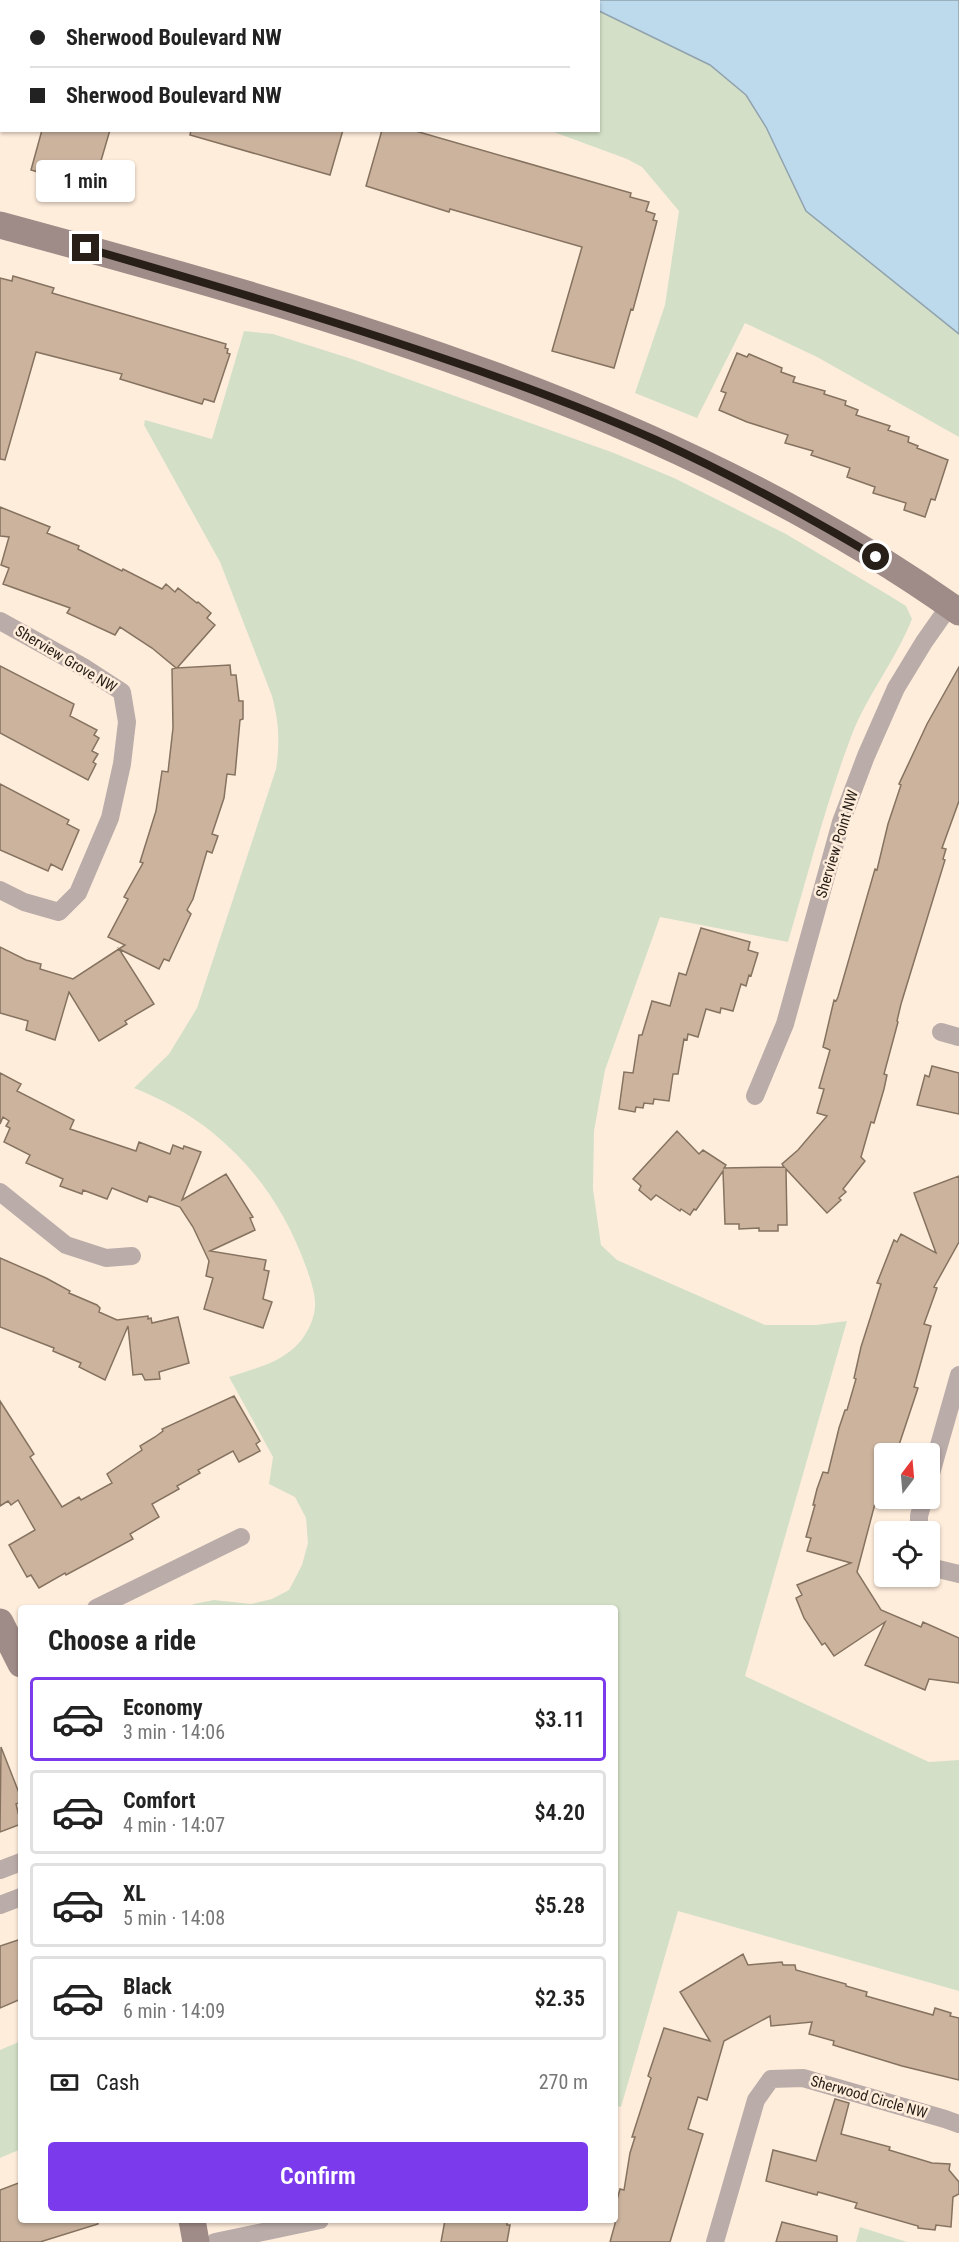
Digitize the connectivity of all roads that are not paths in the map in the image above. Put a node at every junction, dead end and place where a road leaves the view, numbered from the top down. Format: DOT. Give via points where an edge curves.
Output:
graph roads {
  1 [pos="0,225"];
  2 [pos="955,608"];
  3 [pos="0,621"];
  4 [pos="0,890"];
  5 [pos="941,1032"];
  6 [pos="959,1037"];
  7 [pos="755,1096"];
  8 [pos="0,1192"];
  9 [pos="132,1256"];
  10 [pos="959,1375"];
  11 [pos="940,1443"];
  12 [pos="241,1537"];
  13 [pos="940,1569"];
  14 [pos="959,1574"];
  15 [pos="102,1605"];
  16 [pos="0,1622"];
  17 [pos="18,1651"];
  18 [pos="18,1863"];
  19 [pos="0,1870"];
  20 [pos="18,1898"];
  21 [pos="0,1905"];
  22 [pos="959,2124"];
  23 [pos="193,2223"];
  24 [pos="306,2223"];
  25 [pos="196,2242"];
  26 [pos="215,2242"];
  27 [pos="715,2242"];
  1 -- 2 [label="street" via="320,317 587,411 767,494"];
  2 -- 7 [label="street, Sherview Point NW" via="924,642 897,688 866,756 841,822 785,1024"];
  3 -- 4 [label="street, Sherview Grove NW" via="122,692 126,722 110,818 78,893 59,912"];
  5 -- 6 [label="street"];
  8 -- 9 [label="street" via="66,1245 106,1258"];
  10 -- 11 [label="street"];
  12 -- 15 [label="street"];
  13 -- 14 [label="street"];
  16 -- 17 [label="street"];
  18 -- 19 [label="street"];
  20 -- 21 [label="street"];
  22 -- 27 [label="street, Sherwood Circle NW" via="803,2078 771,2079 756,2100"];
  23 -- 25 [label="street"];
  24 -- 26 [label="street"];
}
